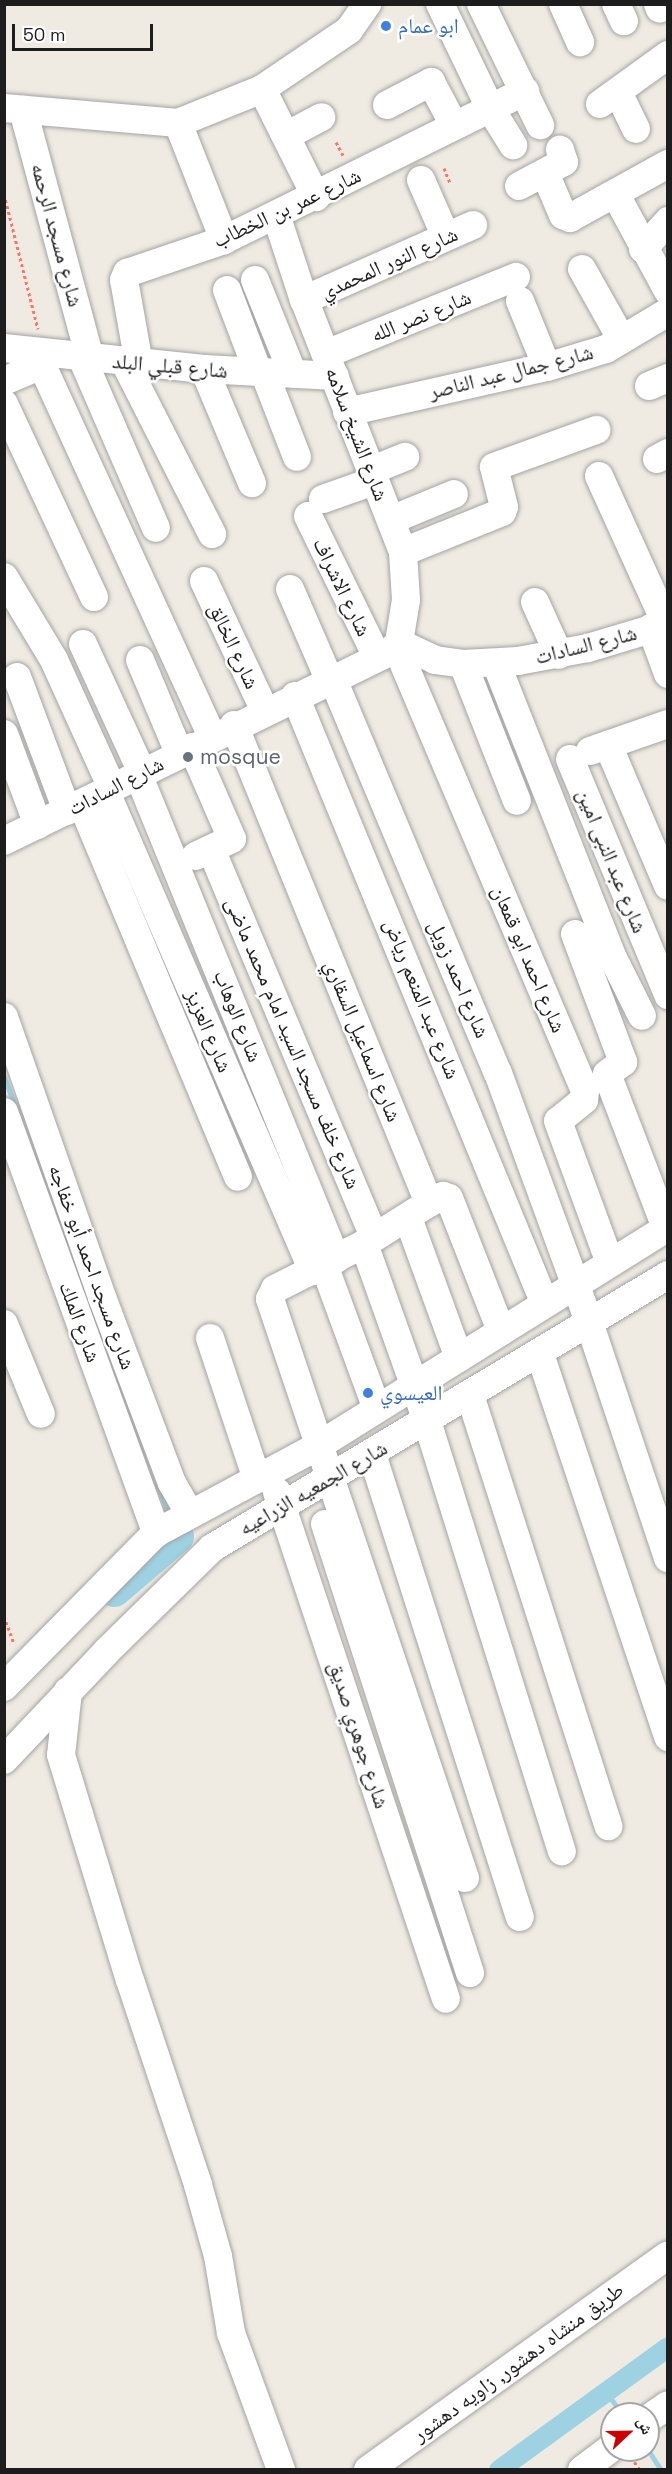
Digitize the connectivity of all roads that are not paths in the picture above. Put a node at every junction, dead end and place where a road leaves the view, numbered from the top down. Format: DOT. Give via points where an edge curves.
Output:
graph roads {
  1 [pos="367,4"];
  2 [pos="440,4"];
  3 [pos="482,4"];
  4 [pos="563,4"];
  5 [pos="580,42"];
  6 [pos="668,55"];
  7 [pos="262,88"];
  8 [pos="525,91"];
  9 [pos="387,105"];
  10 [pos="490,108"];
  11 [pos="14,109"];
  12 [pos="321,117"];
  13 [pos="178,123"];
  14 [pos="454,125"];
  15 [pos="540,125"];
  16 [pos="636,129"];
  17 [pos="286,136"];
  18 [pos="513,145"];
  19 [pos="560,150"];
  20 [pos="668,164"];
  21 [pos="545,173"];
  22 [pos="421,180"];
  23 [pos="519,186"];
  24 [pos="616,195"];
  25 [pos="316,197"];
  26 [pos="276,215"];
  27 [pos="668,221"];
  28 [pos="473,225"];
  29 [pos="446,237"];
  30 [pos="224,240"];
  31 [pos="643,249"];
  32 [pos="582,269"];
  33 [pos="255,280"];
  34 [pos="227,290"];
  35 [pos="668,291"];
  36 [pos="304,300"];
  37 [pos="668,312"];
  38 [pos="622,340"];
  39 [pos="4,348"];
  40 [pos="40,357"];
  41 [pos="86,359"];
  42 [pos="132,363"];
  43 [pos="331,365"];
  44 [pos="547,367"];
  45 [pos="204,369"];
  46 [pos="261,372"];
  47 [pos="293,374"];
  48 [pos="4,381"];
  49 [pos="4,404"];
  50 [pos="347,412"];
  51 [pos="596,430"];
  52 [pos="297,457"];
  53 [pos="405,457"];
  54 [pos="372,476"];
  55 [pos="599,476"];
  56 [pos="252,483"];
  57 [pos="454,494"];
  58 [pos="391,520"];
  59 [pos="156,528"];
  60 [pos="212,534"];
  61 [pos="403,552"];
  62 [pos="204,581"];
  63 [pos="8,588"];
  64 [pos="290,589"];
  65 [pos="94,597"];
  66 [pos="535,602"];
  67 [pos="661,626"];
  68 [pos="83,644"];
  69 [pos="390,650"];
  70 [pos="559,655"];
  71 [pos="140,660"];
  72 [pos="496,663"];
  73 [pos="463,664"];
  74 [pos="668,674"];
  75 [pos="17,677"];
  76 [pos="330,678"];
  77 [pos="294,696"];
  78 [pos="265,711"];
  79 [pos="668,724"];
  80 [pos="4,735"];
  81 [pos="204,741"];
  82 [pos="608,745"];
  83 [pos="570,759"];
  84 [pos="539,771"];
  85 [pos="140,773"];
  86 [pos="92,799"];
  87 [pos="517,801"];
  88 [pos="38,825"];
  89 [pos="4,841"];
  90 [pos="211,849"];
  91 [pos="177,865"];
  92 [pos="668,886"];
  93 [pos="575,934"];
  94 [pos="661,961"];
  95 [pos="668,995"];
  96 [pos="642,1016"];
  97 [pos="4,1017"];
  98 [pos="4,1112"];
  99 [pos="238,1177"];
  100 [pos="418,1211"];
  101 [pos="667,1227"];
  102 [pos="369,1240"];
  103 [pos="610,1263"];
  104 [pos="324,1265"];
  105 [pos="668,1275"];
  106 [pos="573,1286"];
  107 [pos="545,1304"];
  108 [pos="4,1324"];
  109 [pos="590,1325"];
  110 [pos="501,1331"];
  111 [pos="210,1338"];
  112 [pos="540,1354"];
  113 [pos="459,1358"];
  114 [pos="416,1386"];
  115 [pos="470,1395"];
  116 [pos="377,1409"];
  117 [pos="41,1414"];
  118 [pos="427,1421"];
  119 [pos="318,1446"];
  120 [pos="372,1454"];
  121 [pos="263,1476"];
  122 [pos="322,1484"];
  123 [pos="199,1507"];
  124 [pos="283,1507"];
  125 [pos="156,1533"];
  126 [pos="228,1537"];
  127 [pos="668,1558"];
  128 [pos="4,1687"];
  129 [pos="68,1691"];
  130 [pos="668,1737"];
  131 [pos="4,1760"];
  132 [pos="608,1826"];
  133 [pos="562,1851"];
  134 [pos="465,1878"];
  135 [pos="520,1917"];
  136 [pos="470,1973"];
  137 [pos="446,1999"];
  138 [pos="668,2255"];
  139 [pos="600,2456"];
  140 [pos="281,2469"];
  141 [pos="368,2469"];
  142 [pos="582,2469"];
  1 -- 7 [label="street" via="349,30"];
  2 -- 10 [label="street"];
  3 -- 8 [label="street"];
  4 -- 5 [label="street"];
  6 -- 16 [label="street" via="609,98"];
  7 -- 13 [label="street"];
  7 -- 17 [label="street"];
  8 -- 10 [label="street, شارع عمر بن الخطاب"];
  8 -- 15 [label="street"];
  9 -- 14 [label="street" via="431,82"];
  10 -- 14 [label="street, شارع عمر بن الخطاب"];
  10 -- 18 [label="street"];
  11 -- 13 [label="street"];
  11 -- 41 [label="street, شارع مسجد الرحمه"];
  12 -- 17 [label="street"];
  13 -- 30 [label="street"];
  14 -- 25 [label="street, شارع عمر بن الخطاب"];
  17 -- 25 [label="street"];
  19 -- 21 [label="street" via="564,162"];
  20 -- 24 [label="street"];
  21 -- 23 [label="street"];
  21 -- 24 [label="street" via="566,218"];
  22 -- 29 [label="street"];
  24 -- 31 [label="street"];
  25 -- 26 [label="street, شارع عمر بن الخطاب"];
  26 -- 30 [label="street, شارع عمر بن الخطاب"];
  26 -- 36 [label="street, شارع الشيخ سلامه"];
  27 -- 31 [label="street"];
  28 -- 29 [label="street, شارع النور المحمدي"];
  29 -- 36 [label="street, شارع النور المحمدي"];
  30 -- 42 [label="street, شارع عمر بن الخطاب" via="124,276"];
  31 -- 35 [label="street"];
  32 -- 38 [label="street"];
  33 -- 47 [label="street"];
  34 -- 46 [label="street"];
  36 -- 43 [label="street, شارع الشيخ سلامه"];
  37 -- 38 [label="street, شارع جمال عبد الناصر"];
  38 -- 44 [label="street, شارع جمال عبد الناصر"];
  39 -- 40 [label="street, شارع قبلي البلد"];
  40 -- 41 [label="street, شارع قبلي البلد"];
  40 -- 48 [label="street"];
  40 -- 81 [label="street" via="120,529"];
  41 -- 42 [label="street, شارع قبلي البلد"];
  41 -- 59 [label="street, شارع مسجد الرحمه"];
  42 -- 45 [label="street, شارع قبلي البلد"];
  42 -- 60 [label="street"];
  43 -- 44 [label="street, شارع نصر الله" via="518,289"];
  43 -- 47 [label="street, شارع قبلي البلد"];
  43 -- 50 [label="street, شارع الشيخ سلامه"];
  44 -- 50 [label="street, شارع جمال عبد الناصر"];
  45 -- 46 [label="street, شارع قبلي البلد"];
  45 -- 56 [label="street"];
  46 -- 47 [label="street, شارع قبلي البلد"];
  46 -- 52 [label="street"];
  49 -- 65 [label="street"];
  50 -- 54 [label="street, شارع الشيخ سلامه"];
  51 -- 61 [label="street" via="494,467 502,512"];
  53 -- 54 [label="street"];
  54 -- 58 [label="street, شارع الشيخ سلامه"];
  54 -- 69 [label="street, شارع الاشراف" via="316,508"];
  55 -- 67 [label="street"];
  57 -- 58 [label="street"];
  58 -- 61 [label="street, شارع الشيخ سلامه"];
  61 -- 69 [label="street, شارع الشيخ سلامه" via="406,600"];
  62 -- 78 [label="street, شارع الخالق"];
  63 -- 86 [label="street" via="54,660"];
  64 -- 76 [label="street, شارع احمد زويل"];
  66 -- 70 [label="street"];
  67 -- 70 [label="street, شارع السادات"];
  67 -- 74 [label="street"];
  68 -- 85 [label="street, شارع الوهاب"];
  69 -- 73 [label="street, شارع السادات"];
  69 -- 76 [label="street, شارع السادات"];
  69 -- 103 [label="street, شارع احمد ابو قمعان" via="585,1091 584,1100 558,1121"];
  70 -- 72 [label="street, شارع السادات"];
  71 -- 81 [label="street"];
  72 -- 73 [label="street, شارع السادات"];
  72 -- 84 [label="street"];
  73 -- 87 [label="street"];
  75 -- 86 [label="street"];
  76 -- 77 [label="street, شارع السادات"];
  76 -- 106 [label="street, شارع احمد زويل" via="498,1073"];
  77 -- 78 [label="street, شارع السادات"];
  77 -- 107 [label="street, شارع عبد المنعم رياض"];
  78 -- 81 [label="street, شارع السادات"];
  79 -- 82 [label="street"];
  80 -- 88 [label="street"];
  81 -- 85 [label="street, شارع السادات"];
  81 -- 90 [label="street" via="232,839"];
  81 -- 100 [label="street, شارع اسماعيل السقاري"];
  82 -- 83 [label="street"];
  82 -- 92 [label="street"];
  83 -- 84 [label="street"];
  83 -- 94 [label="street, شارع عبد النبى امين"];
  84 -- 96 [label="street" via="611,954"];
  85 -- 86 [label="street, شارع السادات"];
  85 -- 91 [label="street, شارع الوهاب"];
  86 -- 88 [label="street, شارع السادات"];
  86 -- 99 [label="street"];
  86 -- 104 [label="street, شارع العزيز"];
  88 -- 89 [label="street, شارع السادات"];
  90 -- 91 [label="street"];
  90 -- 102 [label="street, شارع خلف مسجد السيد امام محمد ماضى"];
  91 -- 104 [label="street, شارع الوهاب"];
  93 -- 101 [label="street" via="623,1062 607,1074"];
  94 -- 95 [label="street, شارع عبد النبى امين"];
  97 -- 123 [label="street, شارع مسجد احمد أبو خفاجه" via="172,1483"];
  98 -- 125 [label="street, شارع الملك"];
  100 -- 102 [label="street"];
  100 -- 110 [label="street" via="443,1196 449,1198"];
  100 -- 113 [label="street, شارع اسماعيل السقاري"];
  101 -- 103 [label="street, شارع الجمعيه الزراعيه"];
  102 -- 104 [label="street"];
  102 -- 114 [label="street, شارع خلف مسجد السيد امام محمد ماضى"];
  103 -- 106 [label="street, شارع الجمعيه الزراعيه"];
  104 -- 116 [label="street, شارع العزيز"];
  104 -- 119 [label="street" via="275,1288 270,1299"];
  105 -- 109 [label="street, شارع الجمعيه الزراعيه"];
  106 -- 107 [label="street, شارع الجمعيه الزراعيه"];
  106 -- 109 [label="street, شارع احمد زويل"];
  107 -- 110 [label="street, شارع الجمعيه الزراعيه"];
  108 -- 117 [label="street"];
  109 -- 112 [label="street, شارع الجمعيه الزراعيه"];
  109 -- 127 [label="street, شارع احمد زويل"];
  110 -- 113 [label="street, شارع الجمعيه الزراعيه"];
  111 -- 121 [label="street, شارع جوهري صديق"];
  112 -- 115 [label="street, شارع الجمعيه الزراعيه"];
  112 -- 130 [label="street"];
  113 -- 114 [label="street, شارع الجمعيه الزراعيه"];
  114 -- 116 [label="street, شارع الجمعيه الزراعيه"];
  114 -- 118 [label="street, شارع خلف مسجد السيد امام محمد ماضى"];
  115 -- 118 [label="street, شارع الجمعيه الزراعيه"];
  115 -- 132 [label="street"];
  116 -- 119 [label="street, شارع الجمعيه الزراعيه"];
  118 -- 120 [label="street, شارع الجمعيه الزراعيه"];
  118 -- 133 [label="street, شارع خلف مسجد السيد امام محمد ماضى"];
  119 -- 121 [label="street, شارع الجمعيه الزراعيه"];
  119 -- 122 [label="street"];
  120 -- 122 [label="street, شارع الجمعيه الزراعيه"];
  120 -- 135 [label="street"];
  121 -- 123 [label="street, شارع الجمعيه الزراعيه"];
  121 -- 124 [label="street, شارع جوهري صديق"];
  122 -- 124 [label="street, شارع الجمعيه الزراعيه"];
  122 -- 134 [label="street"];
  122 -- 136 [label="street"];
  123 -- 125 [label="street, شارع الجمعيه الزراعيه"];
  123 -- 126 [label="street, شارع مسجد احمد أبو خفاجه"];
  124 -- 126 [label="street, شارع الجمعيه الزراعيه"];
  124 -- 137 [label="street, شارع جوهري صديق"];
  125 -- 128 [label="street, شارع الجمعيه الزراعيه"];
  126 -- 129 [label="street, شارع الجمعيه الزراعيه" via="193,1563"];
  129 -- 131 [label="street, شارع الجمعيه الزراعيه"];
  129 -- 140 [label="street" via="62,1755 129,1980 198,2186 218,2256 231,2333"];
  138 -- 141 [label="street, طريق منشاه دهشور, زاويه دهشور"];
  139 -- 142 [label="street"];
}
